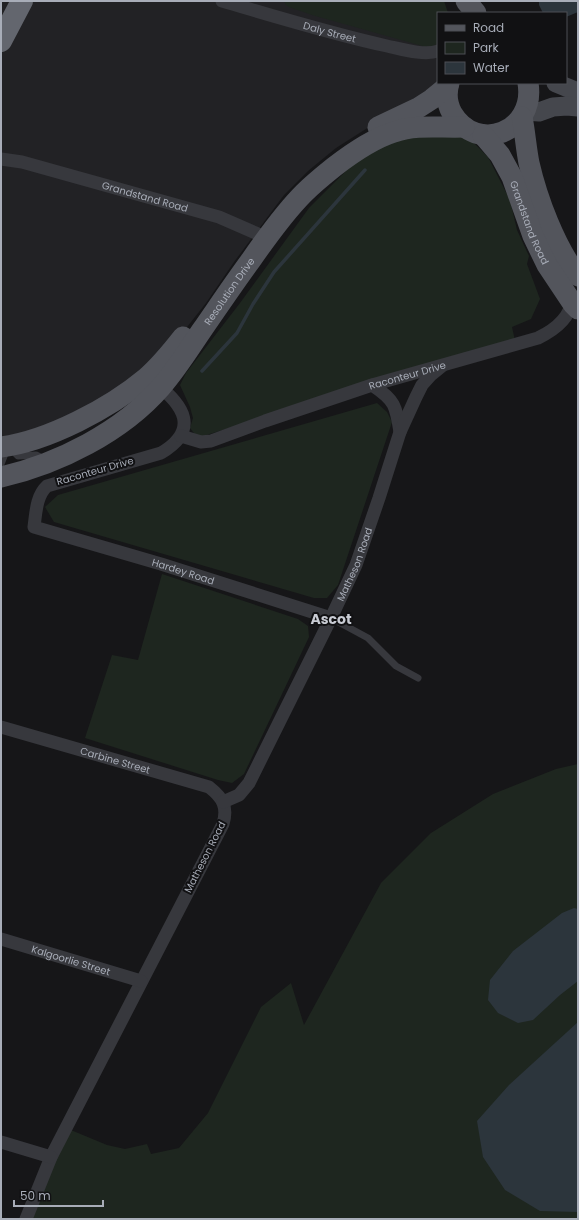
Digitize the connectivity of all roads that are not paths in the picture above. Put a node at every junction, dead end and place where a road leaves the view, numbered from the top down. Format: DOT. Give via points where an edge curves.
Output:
graph roads {
  1 [pos="22,1"];
  2 [pos="222,1"];
  3 [pos="456,1"];
  4 [pos="466,1"];
  5 [pos="457,12"];
  6 [pos="475,12"];
  7 [pos="1,41"];
  8 [pos="437,51"];
  9 [pos="528,84"];
  10 [pos="558,84"];
  11 [pos="448,85"];
  12 [pos="578,92"];
  13 [pos="578,107"];
  14 [pos="524,114"];
  15 [pos="464,127"];
  16 [pos="483,135"];
  17 [pos="1,150"];
  18 [pos="1,159"];
  19 [pos="22,162"];
  20 [pos="261,237"];
  21 [pos="563,253"];
  22 [pos="578,276"];
  23 [pos="575,306"];
  24 [pos="442,366"];
  25 [pos="154,383"];
  26 [pos="372,385"];
  27 [pos="400,432"];
  28 [pos="181,436"];
  29 [pos="3,453"];
  30 [pos="49,461"];
  31 [pos="1,477"];
  32 [pos="34,527"];
  33 [pos="331,618"];
  34 [pos="418,678"];
  35 [pos="1,727"];
  36 [pos="223,802"];
  37 [pos="1,940"];
  38 [pos="141,981"];
  39 [pos="1,1142"];
  40 [pos="51,1157"];
  41 [pos="26,1219"];
  1 -- 7 [label="highway"];
  2 -- 8 [label="street, Daly Street" via="358,40 403,50"];
  3 -- 5 [label="main road"];
  4 -- 6 [label="main road"];
  9 -- 14 [label="main road" via="529,102"];
  10 -- 12 [label="street"];
  11 -- 15 [label="main road" via="447,98 450,110"];
  11 -- 20 [label="main road, Resolution Drive" via="418,108 368,132 319,166 288,196"];
  13 -- 14 [label="street" via="553,107"];
  14 -- 16 [label="main road" via="515,125 505,131"];
  14 -- 21 [label="main road, Grandstand Road" via="529,162 552,232"];
  15 -- 16 [label="main road"];
  15 -- 20 [label="main road, Resolution Drive" via="426,126 394,132 360,148 305,192"];
  16 -- 23 [label="main road, Grandstand Road" via="500,155 512,177 533,236 547,265"];
  17 -- 19 [label="street, Grandstand Road"];
  18 -- 19 [label="street, Grandstand Road"];
  19 -- 20 [label="street, Grandstand Road" via="219,217"];
  20 -- 25 [label="main road, Resolution Drive" via="162,362"];
  21 -- 22 [label="main road, Grandstand Road"];
  21 -- 23 [label="street" via="571,278"];
  23 -- 24 [label="street, Raconteur Drive" via="562,322 538,338"];
  24 -- 26 [label="street, Raconteur Drive"];
  24 -- 27 [label="street, Matheson Road" via="430,374 422,385"];
  25 -- 28 [label="street" via="175,400 180,408 184,418"];
  25 -- 29 [label="main road, Resolution Drive" via="125,394 74,424"];
  25 -- 30 [label="main road, Resolution Drive" via="138,410 104,434"];
  26 -- 27 [label="street, Matheson Road" via="385,393 394,403"];
  26 -- 28 [label="street, Raconteur Drive" via="211,441 201,442"];
  27 -- 33 [label="street, Matheson Road" via="356,565"];
  28 -- 32 [label="street, Raconteur Drive" via="161,453 47,486 39,496"];
  29 -- 30 [label="lane" via="18,456 36,455"];
  30 -- 31 [label="main road, Resolution Drive"];
  32 -- 33 [label="street, Hardey Road"];
  33 -- 34 [label="lane" via="368,638 396,666"];
  33 -- 36 [label="street, Matheson Road" via="249,783 239,795"];
  35 -- 36 [label="street, Carbine Street" via="209,787"];
  36 -- 38 [label="street, Matheson Road" via="226,812 223,824"];
  37 -- 38 [label="street, Kalgoorlie Street"];
  38 -- 40 [label="street, Matheson Road"];
  39 -- 40 [label="street"];
  40 -- 41 [label="street, Matheson Road"];
}
